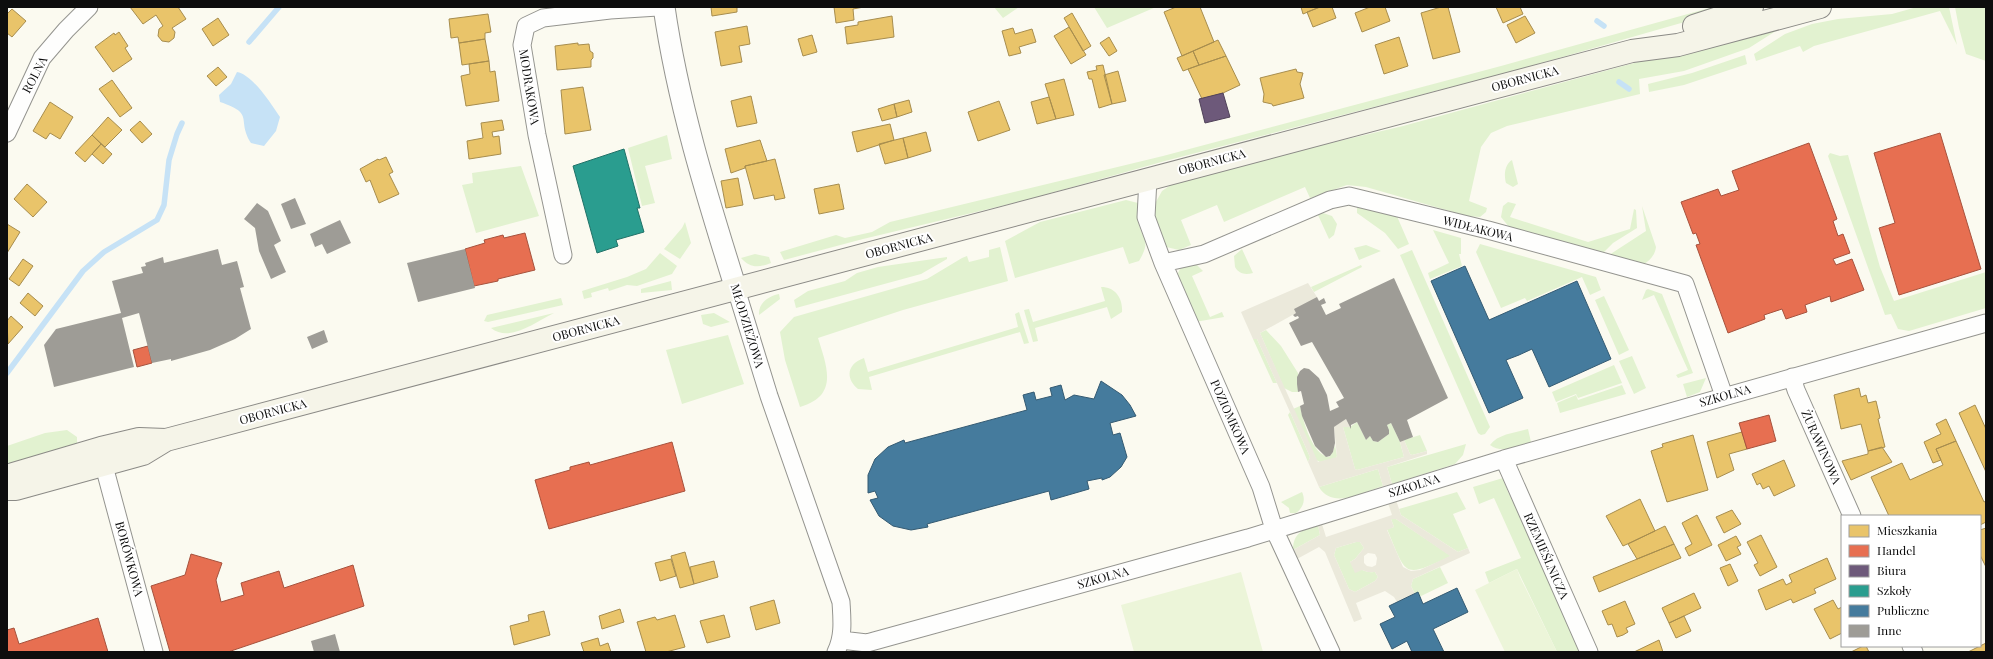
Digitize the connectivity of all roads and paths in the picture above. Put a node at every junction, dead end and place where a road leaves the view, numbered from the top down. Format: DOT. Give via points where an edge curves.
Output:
graph roads {
  1 [pos="89,7"];
  2 [pos="658,7"];
  3 [pos="664,7"];
  4 [pos="1752,7"];
  5 [pos="1820,7"];
  6 [pos="1632,51"];
  7 [pos="7,133"];
  8 [pos="1148,179"];
  9 [pos="563,255"];
  10 [pos="1163,263"];
  11 [pos="736,289"];
  12 [pos="1986,323"];
  13 [pos="1792,377"];
  14 [pos="1724,396"];
  15 [pos="166,440"];
  16 [pos="1504,459"];
  17 [pos="104,466"];
  18 [pos="7,478"];
  19 [pos="7,489"];
  20 [pos="1852,515"];
  21 [pos="1274,529"];
  22 [pos="839,646"];
  23 [pos="154,652"];
  24 [pos="1331,652"];
  25 [pos="1589,652"];
  1 -- 7 [label="street, ROLNA" via="42,58"];
  2 -- 9 [label="street, MODRAKOWA" via="543,18 526,26 522,45 537,135"];
  3 -- 11 [label="street, MŁODZIEŻOWA" via="682,105"];
  4 -- 6 [label="main road, OBORNICKA" via="1676,31"];
  5 -- 6 [label="main road, OBORNICKA" via="1678,45"];
  6 -- 8 [label="main road, OBORNICKA"];
  8 -- 10 [label="street, POZIOMKOWA" via="1146,217"];
  8 -- 11 [label="main road, OBORNICKA"];
  10 -- 14 [label="street, WIDŁAKOWA" via="1204,254 1330,200 1349,196 1488,230 1685,284"];
  10 -- 21 [label="street, POZIOMKOWA" via="1261,487"];
  11 -- 15 [label="main road, OBORNICKA"];
  11 -- 22 [label="street, MŁODZIEŻOWA" via="841,602"];
  12 -- 13 [label="street, SZKOLNA"];
  13 -- 14 [label="street, SZKOLNA"];
  13 -- 20 [label="street, ŻURAWINOWA"];
  14 -- 16 [label="street, SZKOLNA"];
  15 -- 17 [label="main road, OBORNICKA" via="143,454"];
  15 -- 18 [label="main road, OBORNICKA" via="139,439 117,444 13,474"];
  16 -- 21 [label="street, SZKOLNA"];
  16 -- 25 [label="street, RZEMIEŚLNICZA"];
  17 -- 19 [label="main road, OBORNICKA" via="16,489"];
  17 -- 23 [label="street, BORÓWKOWA"];
  21 -- 22 [label="street, SZKOLNA" via="867,643"];
  21 -- 24 [label="street, POZIOMKOWA"];
}
